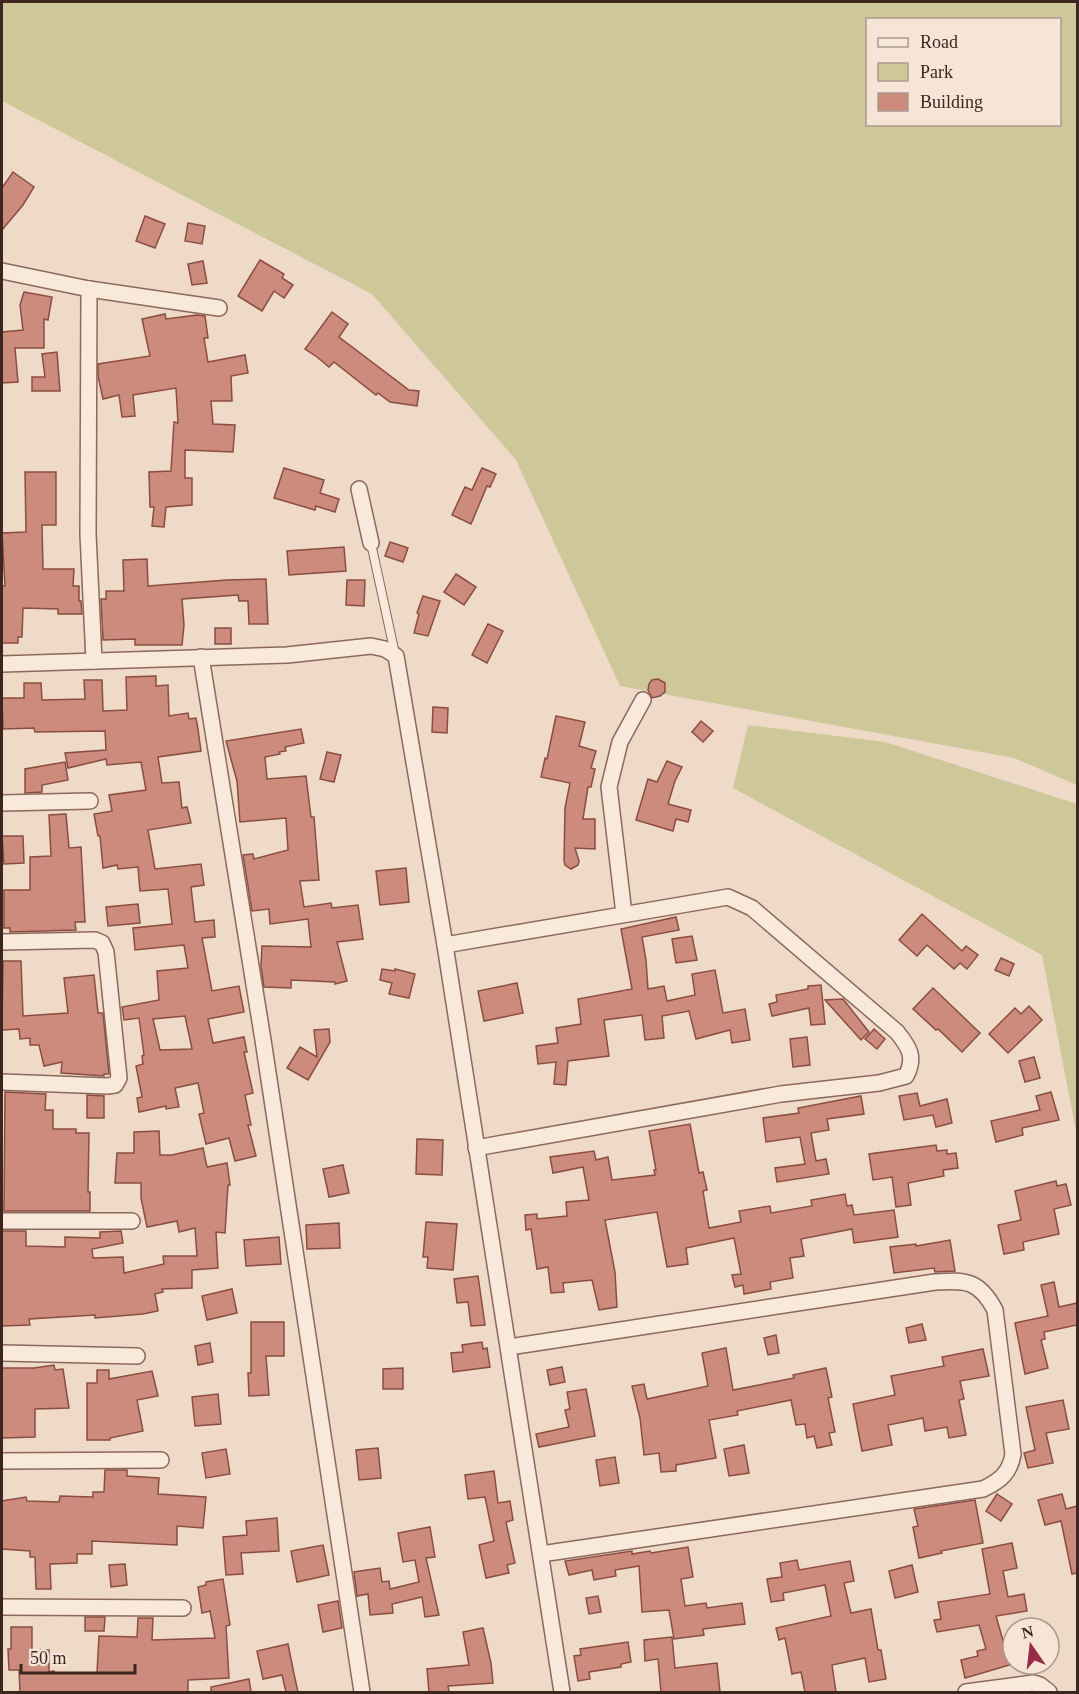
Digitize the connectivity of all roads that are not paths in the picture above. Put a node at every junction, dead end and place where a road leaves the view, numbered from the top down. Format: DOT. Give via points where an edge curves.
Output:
graph roads {
  1 [pos="2,271"];
  2 [pos="88,289"];
  3 [pos="219,308"];
  4 [pos="358,489"];
  5 [pos="371,543"];
  6 [pos="396,656"];
  7 [pos="201,657"];
  8 [pos="94,661"];
  9 [pos="2,664"];
  10 [pos="643,700"];
  11 [pos="90,801"];
  12 [pos="2,803"];
  13 [pos="624,914"];
  14 [pos="2,942"];
  15 [pos="445,945"];
  16 [pos="2,1082"];
  17 [pos="476,1148"];
  18 [pos="2,1221"];
  19 [pos="132,1221"];
  20 [pos="509,1347"];
  21 [pos="2,1353"];
  22 [pos="137,1356"];
  23 [pos="2,1461"];
  24 [pos="160,1461"];
  25 [pos="541,1554"];
  26 [pos="2,1607"];
  27 [pos="183,1608"];
  28 [pos="362,1692"];
  29 [pos="562,1692"];
  30 [pos="966,1692"];
  31 [pos="1049,1692"];
  1 -- 2 [label="street"];
  2 -- 3 [label="street"];
  2 -- 8 [label="street" via="88,534"];
  4 -- 5 [label="street"];
  5 -- 6 [label="lane"];
  6 -- 7 [label="street" via="371,646 287,655"];
  6 -- 15 [label="street"];
  7 -- 8 [label="street"];
  7 -- 28 [label="street"];
  8 -- 9 [label="street"];
  10 -- 13 [label="street" via="620,742 609,787"];
  11 -- 12 [label="street"];
  13 -- 15 [label="street"];
  13 -- 17 [label="street" via="728,897 752,908 897,1032 912,1058 906,1076 879,1083 780,1094"];
  14 -- 16 [label="street" via="95,940 102,944 119,1078 115,1085 107,1086"];
  15 -- 17 [label="street"];
  17 -- 20 [label="street"];
  18 -- 19 [label="street"];
  20 -- 25 [label="street"];
  20 -- 25 [label="street" via="934,1282 962,1280 976,1285 995,1310 1013,1454 1011,1466 994,1484 983,1489"];
  21 -- 22 [label="street"];
  23 -- 24 [label="street"];
  25 -- 29 [label="street"];
  26 -- 27 [label="street"];
  30 -- 31 [label="street" via="1033,1683"];
}
